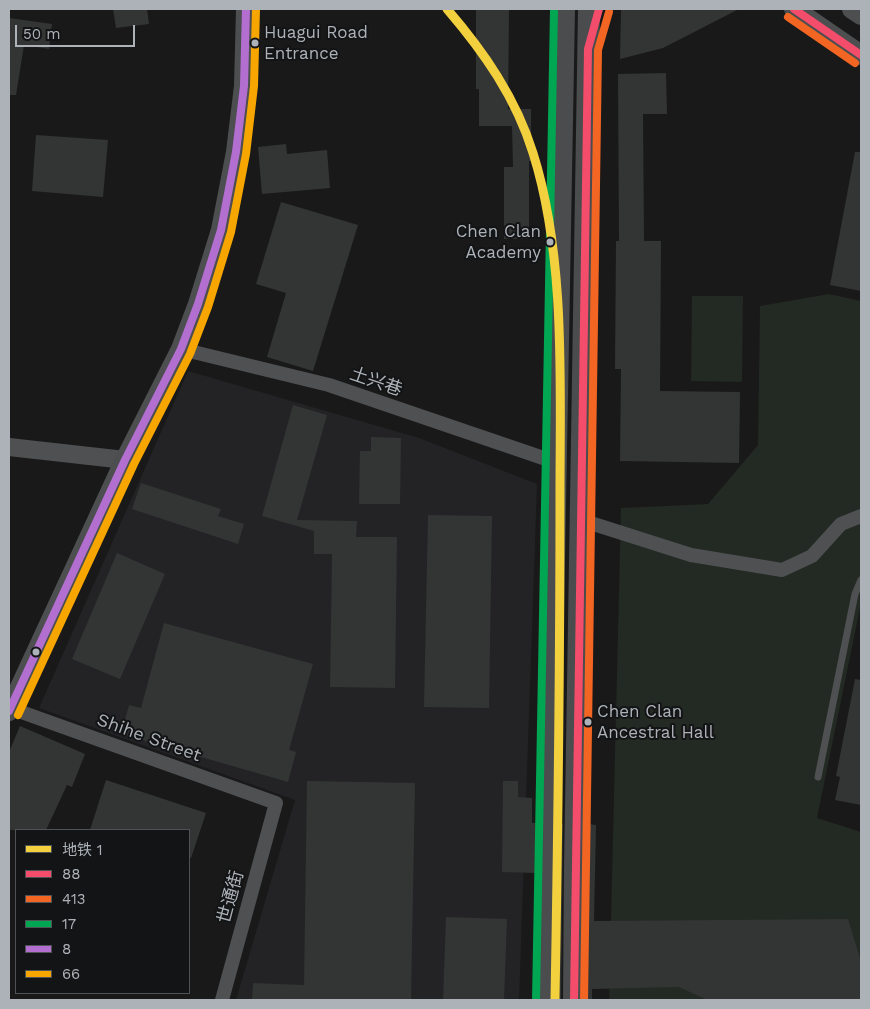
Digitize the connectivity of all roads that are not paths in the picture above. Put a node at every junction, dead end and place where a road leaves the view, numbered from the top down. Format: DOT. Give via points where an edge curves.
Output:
graph roads {
  1 [pos="246,9"];
  2 [pos="564,9"];
  3 [pos="589,9"];
  4 [pos="599,9"];
  5 [pos="794,9"];
  6 [pos="852,9"];
  7 [pos="861,15"];
  8 [pos="588,49"];
  9 [pos="861,55"];
  10 [pos="180,349"];
  11 [pos="9,447"];
  12 [pos="125,460"];
  13 [pos="555,462"];
  14 [pos="861,516"];
  15 [pos="581,520"];
  16 [pos="861,580"];
  17 [pos="10,709"];
  18 [pos="818,777"];
  19 [pos="276,803"];
  20 [pos="222,1000"];
  21 [pos="546,1000"];
  22 [pos="574,1000"];
  1 -- 10 [label="main road" via="244,86 236,152 221,230 213,261"];
  2 -- 13 [label="main road"];
  3 -- 8 [label="main road"];
  4 -- 8 [label="main road"];
  5 -- 9 [label="main road"];
  6 -- 7 [label="main road"];
  8 -- 15 [label="main road"];
  10 -- 12 [label="main road"];
  10 -- 13 [label="street, 土兴巷" via="329,386"];
  11 -- 12 [label="street"];
  12 -- 17 [label="main road"];
  13 -- 21 [label="main road"];
  14 -- 15 [label="street" via="841,524 812,556 782,570 692,555"];
  15 -- 22 [label="main road"];
  16 -- 18 [label="lane" via="854,594"];
  17 -- 19 [label="street, Shihe Street"];
  19 -- 20 [label="street, 世通街"];
}
